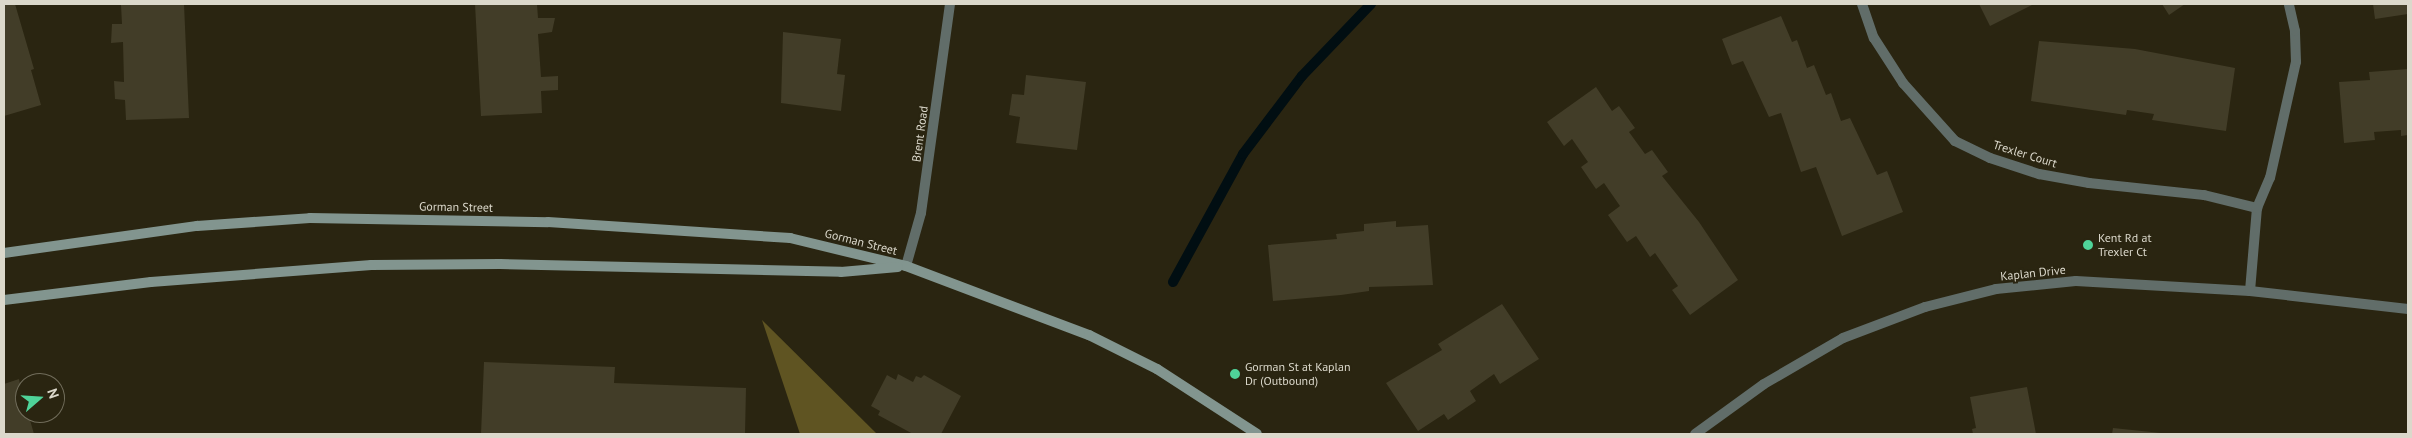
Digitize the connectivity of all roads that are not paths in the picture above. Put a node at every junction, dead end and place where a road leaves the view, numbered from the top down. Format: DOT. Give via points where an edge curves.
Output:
graph roads {
  1 [pos="950,4"];
  2 [pos="1862,4"];
  3 [pos="2289,4"];
  4 [pos="2257,208"];
  5 [pos="4,253"];
  6 [pos="906,266"];
  7 [pos="2250,291"];
  8 [pos="4,300"];
  9 [pos="2408,309"];
  10 [pos="1257,434"];
  11 [pos="1695,434"];
  1 -- 6 [label="street, Brent Road" via="921,212"];
  2 -- 4 [label="street, Trexler Court" via="1874,38 1903,83 1955,141 1990,158 2039,174 2089,183 2204,195"];
  3 -- 4 [label="street" via="2295,30 2296,62 2270,178"];
  4 -- 7 [label="street"];
  5 -- 6 [label="main road, Gorman Street" via="225,224 310,218 442,219 548,222 790,238"];
  6 -- 8 [label="main road, Gorman Street" via="841,272 500,264 372,265 151,282"];
  6 -- 10 [label="main road, Gorman Street" via="1089,335 1157,369"];
  7 -- 9 [label="street, Kaplan Drive"];
  7 -- 11 [label="street, Kaplan Drive" via="2076,281 1996,290 1926,307 1870,326 1810,356"];
}
